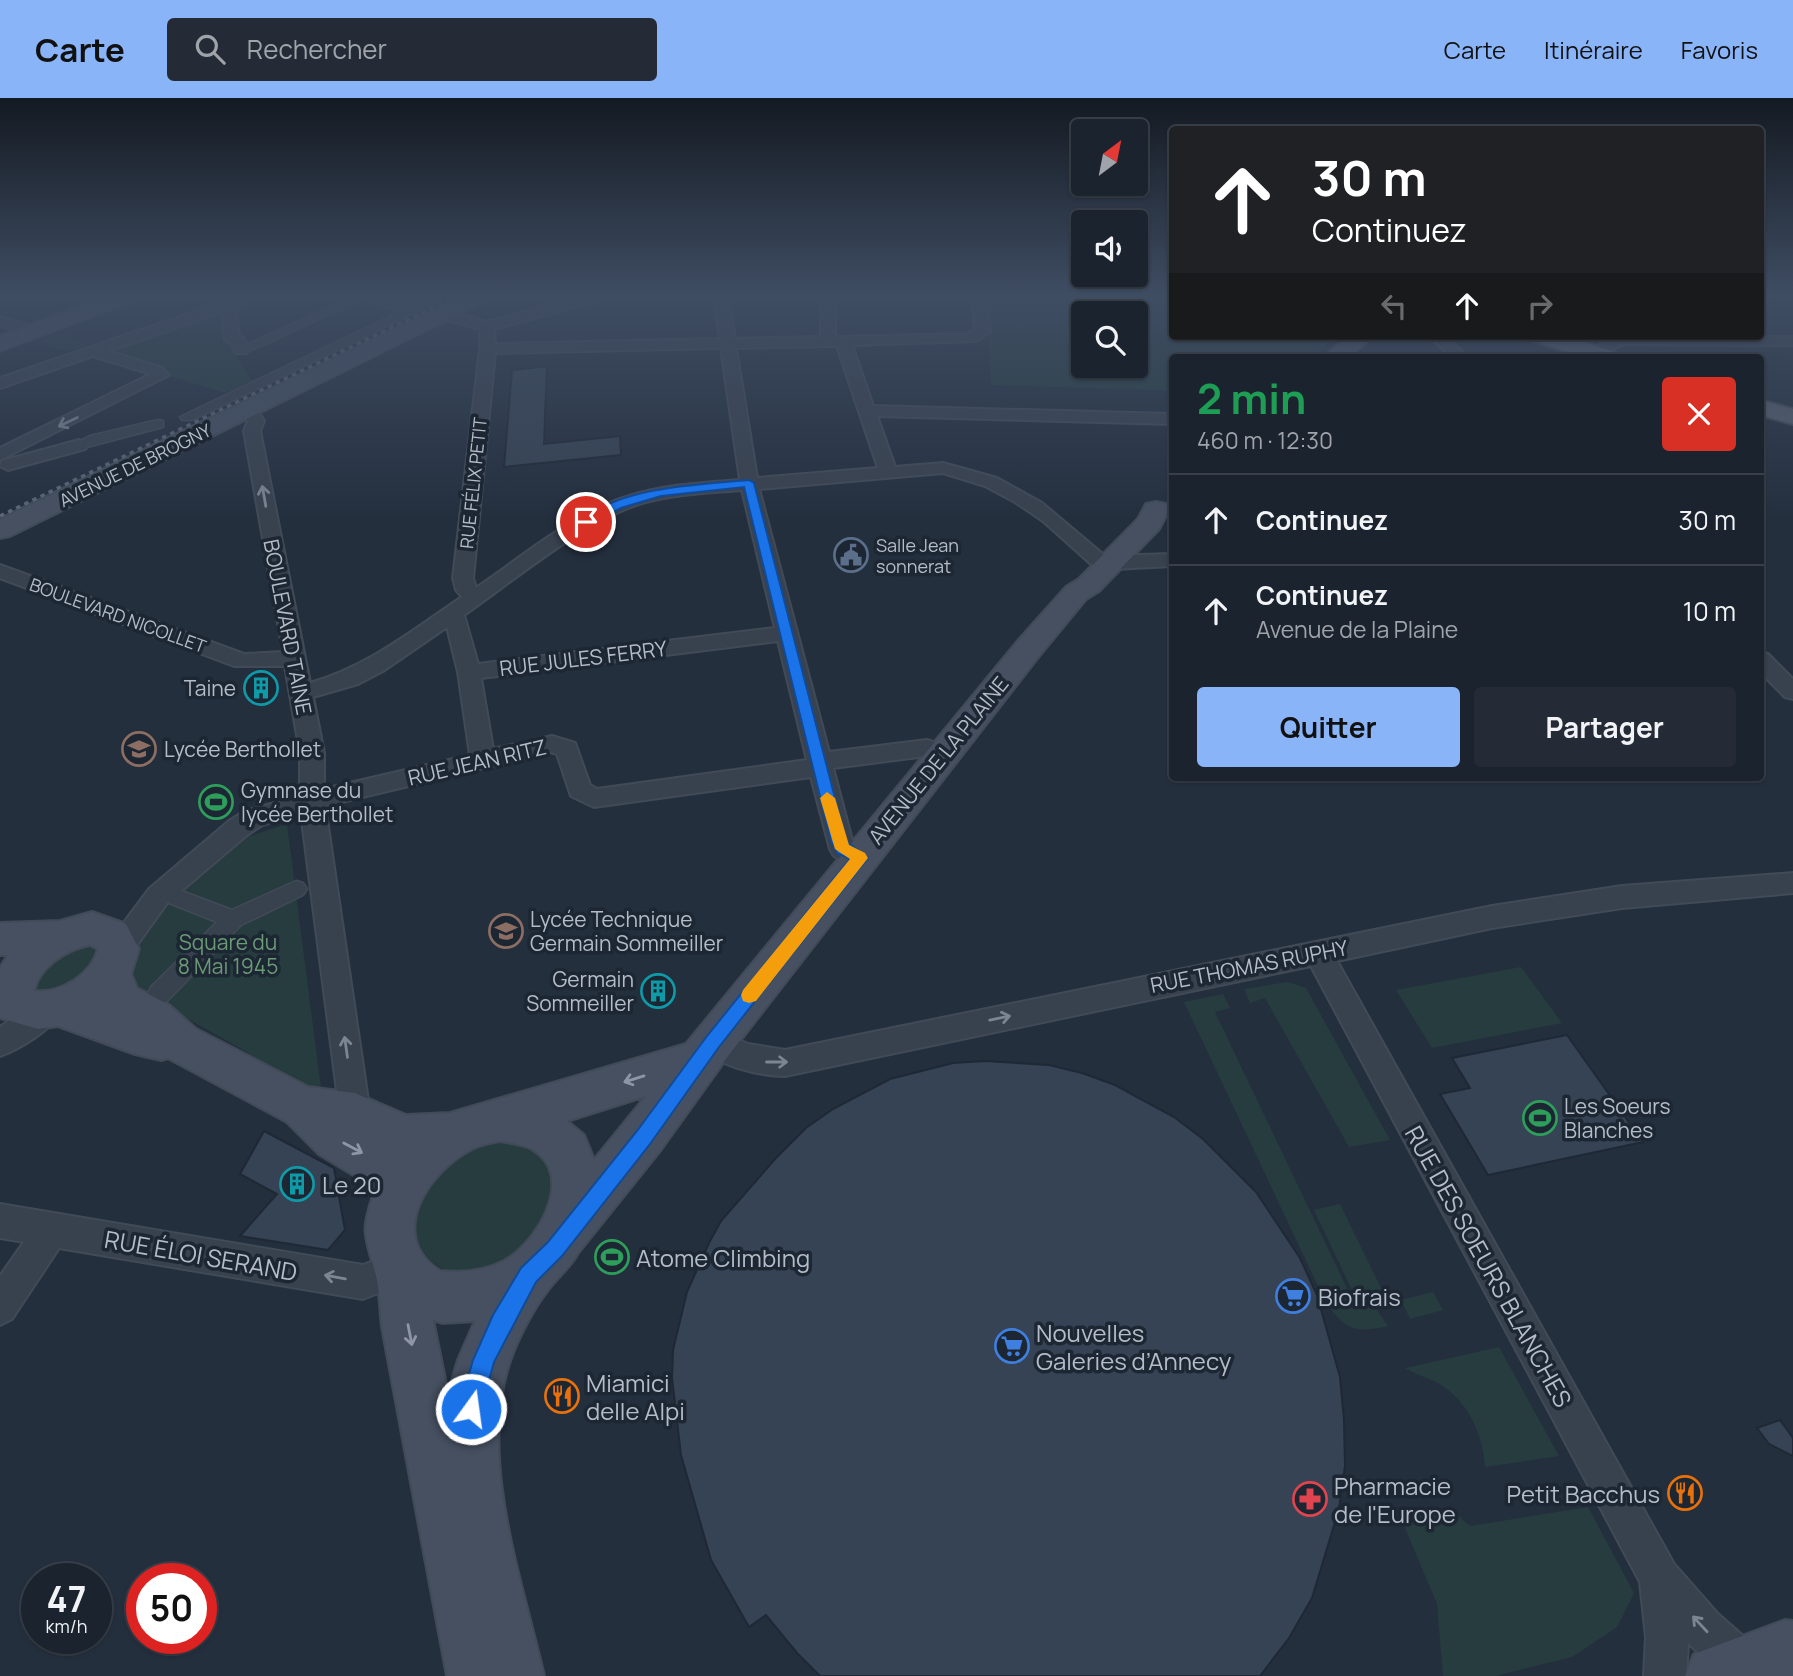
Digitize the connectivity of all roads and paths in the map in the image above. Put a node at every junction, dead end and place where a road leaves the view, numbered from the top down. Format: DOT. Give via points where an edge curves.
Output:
graph roads {
  1 [pos="36,371"];
  2 [pos="148,371"];
  3 [pos="281,371"];
  4 [pos="328,371"];
  5 [pos="486,371"];
  6 [pos="731,371"];
  7 [pos="848,371"];
  8 [pos="0,383"];
  9 [pos="1764,408"];
  10 [pos="867,411"];
  11 [pos="1764,416"];
  12 [pos="187,417"];
  13 [pos="1793,417"];
  14 [pos="1169,419"];
  15 [pos="242,420"];
  16 [pos="158,424"];
  17 [pos="1793,425"];
  18 [pos="79,445"];
  19 [pos="0,455"];
  20 [pos="0,467"];
  21 [pos="887,471"];
  22 [pos="749,483"];
  23 [pos="1164,503"];
  24 [pos="6,529"];
  25 [pos="1109,554"];
  26 [pos="1165,560"];
  27 [pos="0,571"];
  28 [pos="473,598"];
  29 [pos="453,612"];
  30 [pos="786,633"];
  31 [pos="292,648"];
  32 [pos="1764,663"];
  33 [pos="468,672"];
  34 [pos="1793,692"];
  35 [pos="301,694"];
  36 [pos="943,754"];
  37 [pos="483,760"];
  38 [pos="819,765"];
  39 [pos="312,800"];
  40 [pos="860,858"];
  41 [pos="1793,883"];
  42 [pos="296,889"];
  43 [pos="167,896"];
  44 [pos="233,919"];
  45 [pos="0,939"];
  46 [pos="94,946"];
  47 [pos="1318,953"];
  48 [pos="4,987"];
  49 [pos="159,994"];
  50 [pos="53,1009"];
  51 [pos="0,1043"];
  52 [pos="181,1043"];
  53 [pos="706,1051"];
  54 [pos="303,1107"];
  55 [pos="355,1114"];
  56 [pos="500,1120"];
  57 [pos="452,1135"];
  58 [pos="398,1195"];
  59 [pos="0,1221"];
  60 [pos="52,1229"];
  61 [pos="564,1234"];
  62 [pos="400,1268"];
  63 [pos="528,1275"];
  64 [pos="0,1307"];
  65 [pos="1660,1578"];
  66 [pos="1751,1664"];
  67 [pos="478,1676"];
  68 [pos="513,1676"];
  69 [pos="1665,1676"];
  1 -- 8 [label="street"];
  2 -- 19 [label="street, one-way" via="161,375"];
  3 -- 12 [label="street"];
  4 -- 15 [label="main road, AVENUE DE BROGNY"];
  5 -- 28 [label="street, RUE FÉLIX PETIT" via="463,578"];
  6 -- 22 [label="street"];
  7 -- 10 [label="street"];
  9 -- 13 [label="main road"];
  10 -- 14 [label="street"];
  10 -- 21 [label="street"];
  11 -- 17 [label="main road"];
  15 -- 24 [label="main road, AVENUE DE BROGNY"];
  31 -- 15 [label="street, BOULEVARD TAINE, one-way"];
  16 -- 18 [label="street"];
  18 -- 20 [label="street"];
  21 -- 22 [label="street"];
  21 -- 25 [label="street" via="933,467 970,474 1029,503 1076,540"];
  22 -- 28 [label="street" via="670,491 617,506 578,526"];
  22 -- 30 [label="street"];
  23 -- 25 [label="main road, AVENUE DE LA PLAINE" via="1149,523"];
  25 -- 26 [label="street"];
  25 -- 36 [label="main road, AVENUE DE LA PLAINE" via="1089,585 1076,593"];
  27 -- 31 [label="street, BOULEVARD NICOLLET" via="235,658"];
  28 -- 29 [label="street"];
  29 -- 33 [label="street"];
  29 -- 35 [label="street" via="367,671"];
  30 -- 33 [label="street, RUE JULES FERRY"];
  30 -- 38 [label="street"];
  31 -- 35 [label="street, BOULEVARD TAINE"];
  32 -- 34 [label="street"];
  33 -- 37 [label="street, RUE JULES FERRY"];
  35 -- 39 [label="street, BOULEVARD TAINE" via="312,753"];
  36 -- 38 [label="street, RUE JEAN RITZ" via="928,748"];
  36 -- 40 [label="main road, AVENUE DE LA PLAINE"];
  37 -- 38 [label="street, RUE JEAN RITZ" via="561,745 567,749 580,790 588,797 601,798"];
  37 -- 39 [label="street, RUE JEAN RITZ"];
  38 -- 40 [label="street" via="839,841 843,849"];
  39 -- 43 [label="street" via="246,823"];
  55 -- 39 [label="street, BOULEVARD TAINE, one-way"];
  40 -- 53 [label="main road, AVENUE DE LA PLAINE"];
  41 -- 47 [label="street, RUE THOMAS RUPHY" via="1551,907"];
  42 -- 44 [label="street"];
  43 -- 44 [label="street"];
  43 -- 46 [label="street"];
  44 -- 49 [label="street"];
  45 -- 46 [label="main road"];
  46 -- 48 [label="main road" via="26,955"];
  46 -- 50 [label="main road" via="83,997"];
  46 -- 52 [label="main road" via="122,1000 154,1018"];
  53 -- 47 [label="street, RUE THOMAS RUPHY, one-way" via="785,1063"];
  47 -- 65 [label="street, RUE DES SOEURS BLANCHES"];
  48 -- 50 [label="main road" via="15,1005 34,1011"];
  50 -- 51 [label="street"];
  50 -- 52 [label="main road" via="93,1018 136,1037"];
  52 -- 54 [label="main road"];
  53 -- 56 [label="main road, one-way"];
  53 -- 61 [label="main road, AVENUE DE LA PLAINE"];
  54 -- 55 [label="main road"];
  54 -- 58 [label="main road, one-way" via="335,1139 377,1163"];
  55 -- 57 [label="main road" via="406,1138"];
  56 -- 57 [label="main road"];
  56 -- 61 [label="main road" via="543,1128 571,1158 576,1194"];
  57 -- 58 [label="main road" via="426,1155"];
  58 -- 62 [label="main road" via="390,1241"];
  59 -- 60 [label="street, RUE ÉLOI SERAND"];
  62 -- 60 [label="street, RUE ÉLOI SERAND, one-way" via="363,1282"];
  60 -- 64 [label="street"];
  61 -- 63 [label="main road"];
  62 -- 63 [label="main road" via="422,1289 456,1298 492,1294"];
  62 -- 67 [label="main road, one-way"];
  63 -- 68 [label="main road" via="484,1360 470,1416 472,1489"];
  66 -- 65 [label="street, RUE DES SOEURS BLANCHES, one-way" via="1703,1629"];
  65 -- 69 [label="street, RUE DES SOEURS BLANCHES" via="1667,1637"];
}
